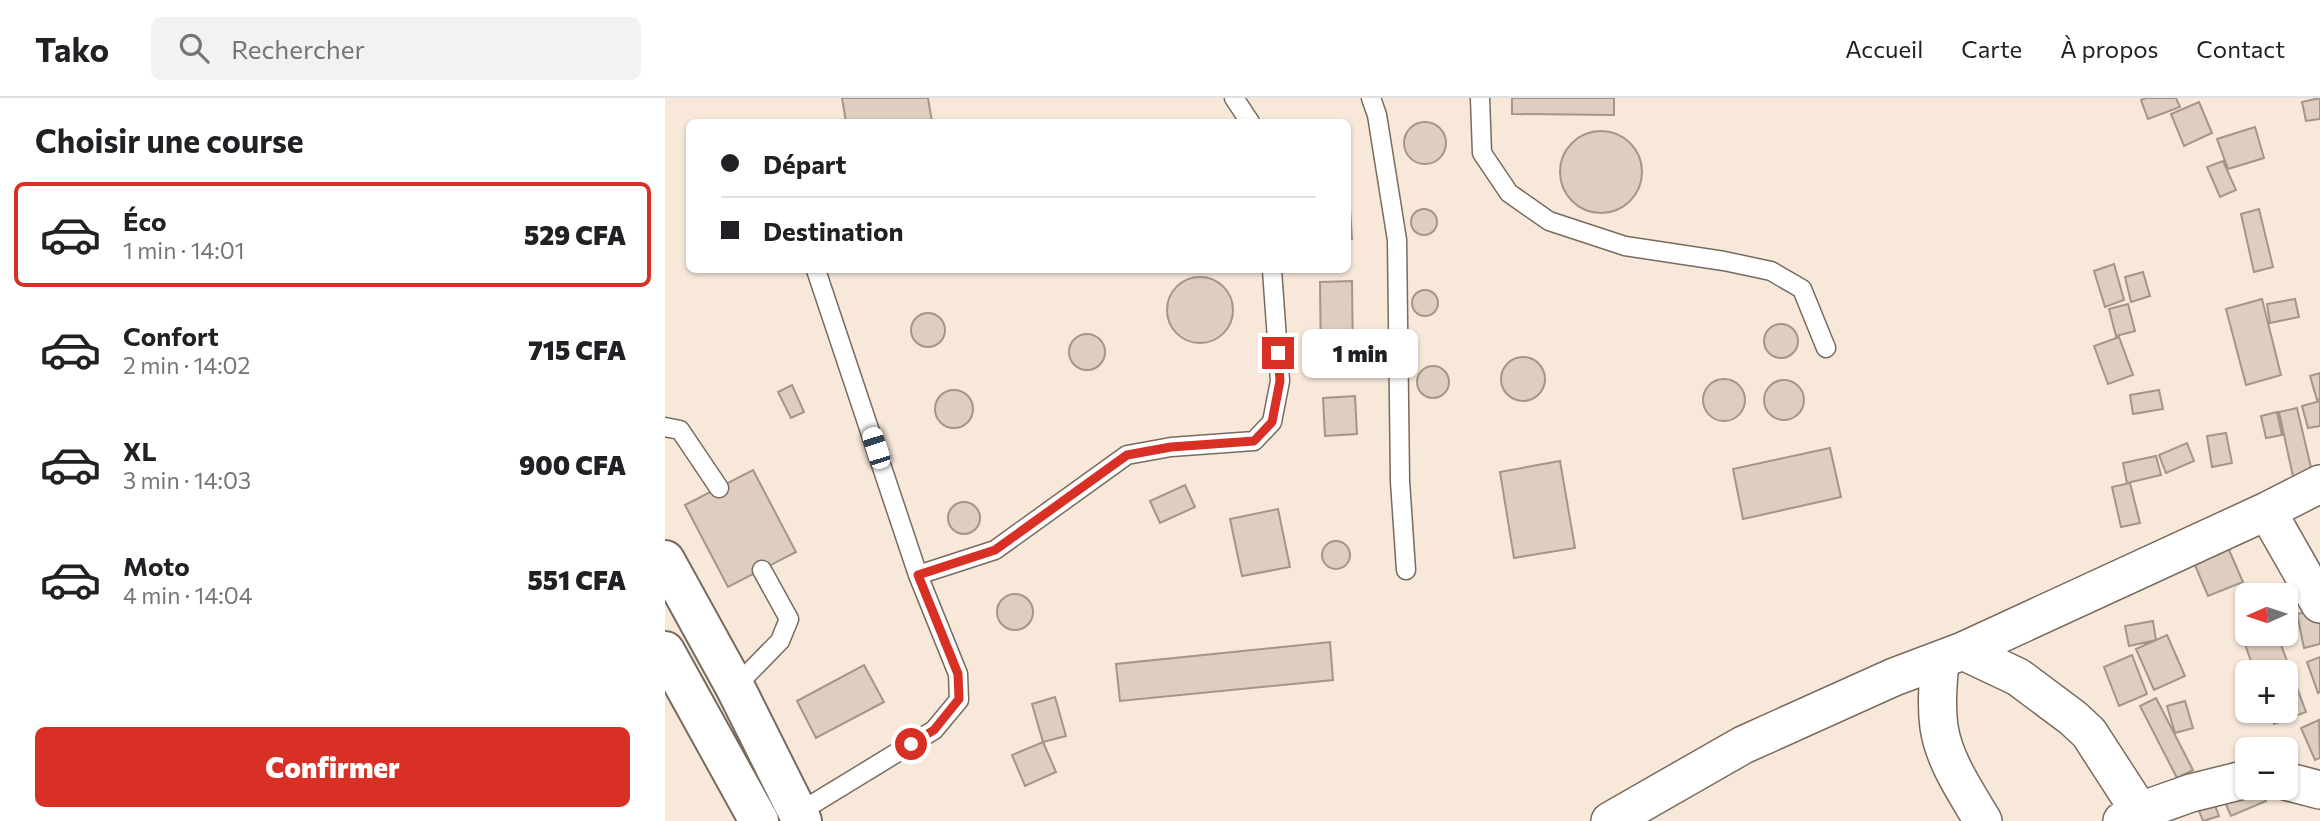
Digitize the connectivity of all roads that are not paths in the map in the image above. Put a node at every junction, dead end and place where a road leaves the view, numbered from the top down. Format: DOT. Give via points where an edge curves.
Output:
graph roads {
  1 [pos="1234,98"];
  2 [pos="1371,98"];
  3 [pos="1480,98"];
  4 [pos="1248,119"];
  5 [pos="817,273"];
  6 [pos="1272,273"];
  7 [pos="1826,348"];
  8 [pos="665,428"];
  9 [pos="2320,484"];
  10 [pos="719,488"];
  11 [pos="2267,511"];
  12 [pos="665,560"];
  13 [pos="762,570"];
  14 [pos="1406,570"];
  15 [pos="918,575"];
  16 [pos="2320,604"];
  17 [pos="665,651"];
  18 [pos="1951,656"];
  19 [pos="735,687"];
  20 [pos="2235,782"];
  21 [pos="2298,784"];
  22 [pos="2320,790"];
  23 [pos="800,817"];
  24 [pos="2136,818"];
  25 [pos="758,821"];
  26 [pos="1610,821"];
  27 [pos="1983,821"];
  1 -- 4 [label="lane"];
  2 -- 14 [label="lane" via="1397,240 1400,481"];
  3 -- 7 [label="lane" via="1482,152 1509,194 1549,221 1625,246 1771,271 1802,289"];
  5 -- 15 [label="lane"];
  6 -- 15 [label="lane" via="1280,381 1272,422 1254,441 1127,455 995,550"];
  8 -- 10 [label="lane" via="680,429"];
  9 -- 11 [label="street"];
  11 -- 16 [label="street"];
  11 -- 18 [label="street"];
  12 -- 19 [label="highway"];
  13 -- 19 [label="lane" via="789,619 780,641"];
  15 -- 23 [label="lane" via="958,674 959,699 934,730"];
  17 -- 25 [label="highway"];
  18 -- 24 [label="street" via="2018,677 2073,718 2089,733"];
  18 -- 26 [label="street" via="1743,745"];
  18 -- 27 [label="street" via="1937,687 1939,729 1951,765"];
  19 -- 23 [label="highway"];
  20 -- 24 [label="street" via="2191,793"];
  21 -- 22 [label="street"];
}
